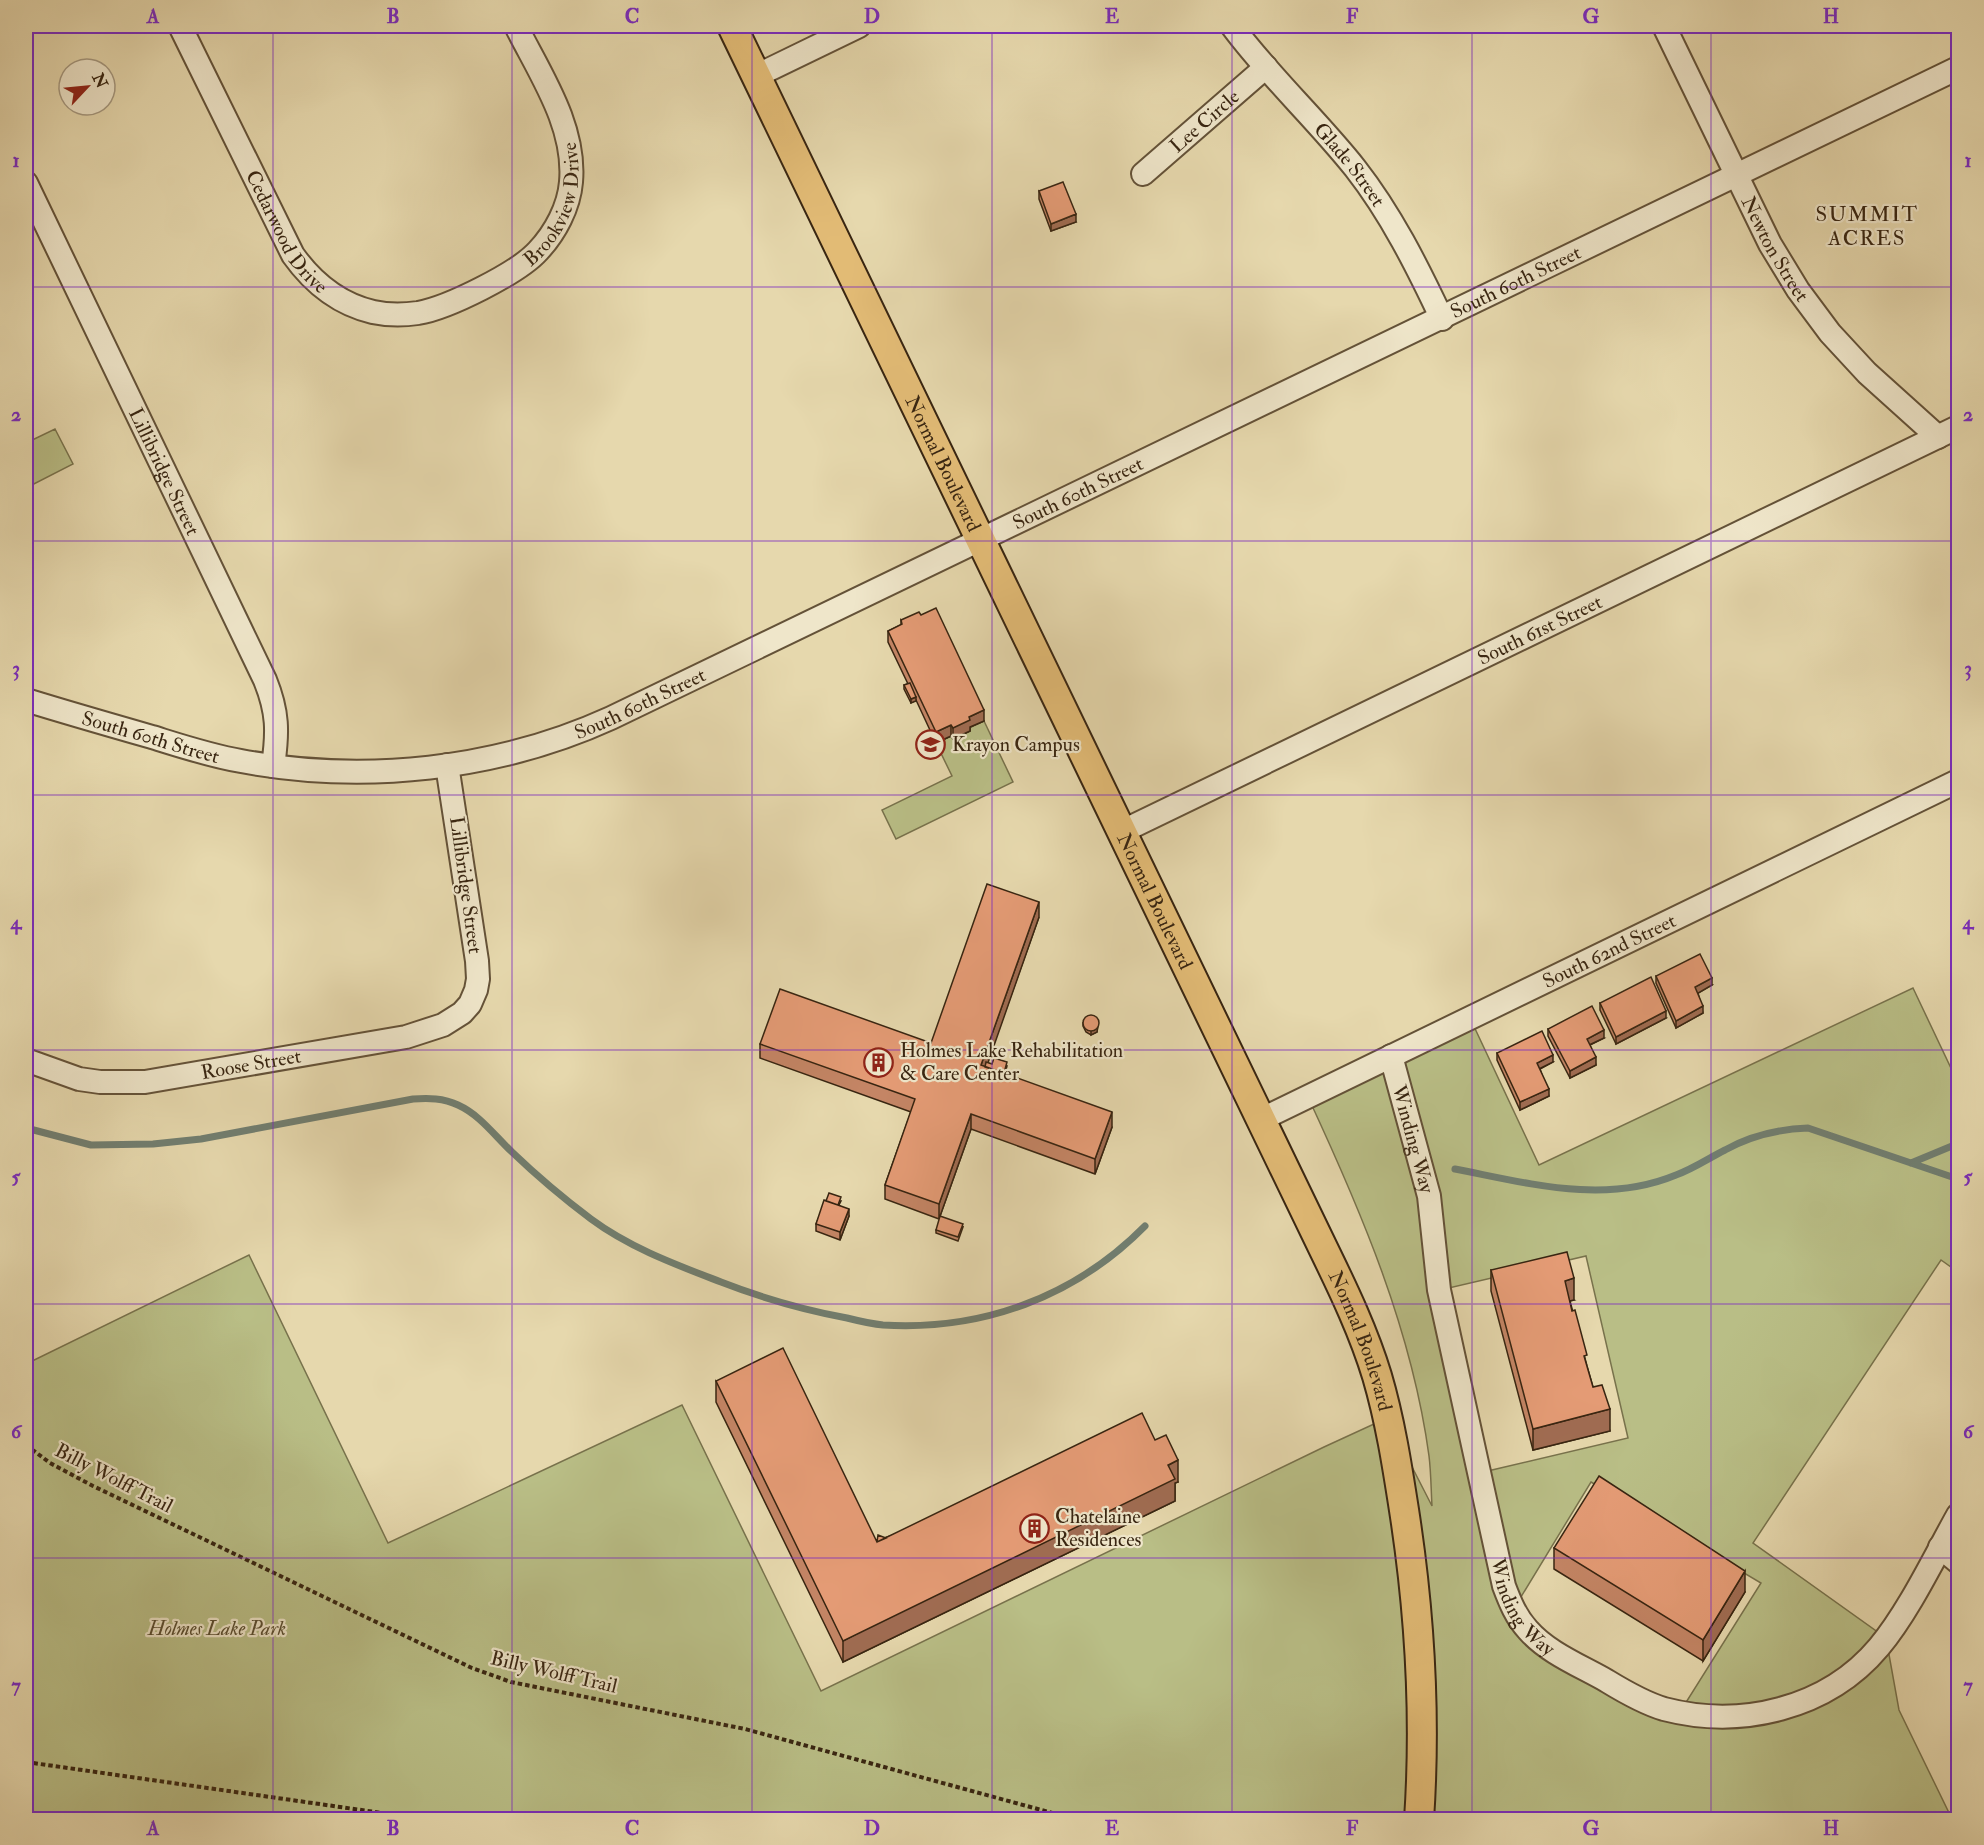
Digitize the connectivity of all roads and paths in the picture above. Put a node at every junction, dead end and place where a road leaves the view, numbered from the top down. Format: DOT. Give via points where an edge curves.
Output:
graph roads {
  1 [pos="180,26"];
  2 [pos="516,26"];
  3 [pos="732,26"];
  4 [pos="859,26"];
  5 [pos="1232,26"];
  6 [pos="1664,26"];
  7 [pos="1266,67"];
  8 [pos="1959,68"];
  9 [pos="756,75"];
  10 [pos="1143,174"];
  11 [pos="1736,176"];
  12 [pos="26,183"];
  13 [pos="478,289"];
  14 [pos="1442,319"];
  15 [pos="1959,427"];
  16 [pos="1938,437"];
  17 [pos="982,541"];
  18 [pos="26,700"];
  19 [pos="447,765"];
  20 [pos="273,766"];
  21 [pos="1959,781"];
  22 [pos="1120,832"];
  23 [pos="470,1004"];
  24 [pos="1391,1056"];
  25 [pos="26,1060"];
  26 [pos="1260,1120"];
  27 [pos="26,1445"];
  28 [pos="1959,1515"];
  29 [pos="1940,1547"];
  30 [pos="1959,1562"];
  31 [pos="26,1762"];
  32 [pos="430,1820"];
  33 [pos="1078,1820"];
  34 [pos="1419,1820"];
  1 -- 13 [label="street, Cedarwood Drive" via="293,255 324,290 347,304 393,314 419,313"];
  2 -- 13 [label="street, Brookview Drive" via="565,126 570,145 571,185 560,220 539,250 525,264"];
  3 -- 9 [label="main road, Normal Boulevard"];
  4 -- 9 [label="street"];
  5 -- 7 [label="street, Glade Street"];
  6 -- 11 [label="street, Newton Street"];
  7 -- 10 [label="street, Lee Circle"];
  7 -- 14 [label="street, Glade Street" via="1354,168 1388,216"];
  8 -- 11 [label="street, South 60th Street"];
  9 -- 17 [label="main road, Normal Boulevard"];
  11 -- 14 [label="street, South 60th Street"];
  11 -- 16 [label="street, Newton Street" via="1770,244 1830,333 1867,373"];
  12 -- 20 [label="street, Lillibridge Street" via="265,680 277,719"];
  14 -- 17 [label="street, South 60th Street"];
  15 -- 16 [label="street, South 61st Street"];
  16 -- 22 [label="street, South 61st Street"];
  17 -- 19 [label="street, South 60th Street" via="586,730 531,748"];
  17 -- 22 [label="main road, Normal Boulevard"];
  18 -- 20 [label="street, South 60th Street" via="208,753"];
  19 -- 20 [label="street, South 60th Street" via="357,771"];
  19 -- 23 [label="street, Lillibridge Street" via="477,961 478,979"];
  21 -- 24 [label="street, South 62nd Street"];
  22 -- 26 [label="main road, Normal Boulevard"];
  23 -- 25 [label="street, Roose Street" via="454,1020 406,1037 145,1082 79,1079"];
  24 -- 26 [label="street, South 62nd Street"];
  24 -- 29 [label="street, Winding Way" via="1429,1196 1440,1290 1504,1586 1513,1610 1528,1630 1575,1663 1662,1708 1730,1718 1763,1714 1806,1700 1854,1671 1894,1627"];
  26 -- 34 [label="main road, Normal Boulevard" via="1356,1319 1384,1404 1396,1457 1416,1610 1422,1720"];
  27 -- 33 [label="path, Billy Wolff Trail" via="93,1486 472,1668 511,1682 745,1729"];
  28 -- 29 [label="street, Winding Way"];
  29 -- 30 [label="street"];
  31 -- 32 [label="path"];
}
